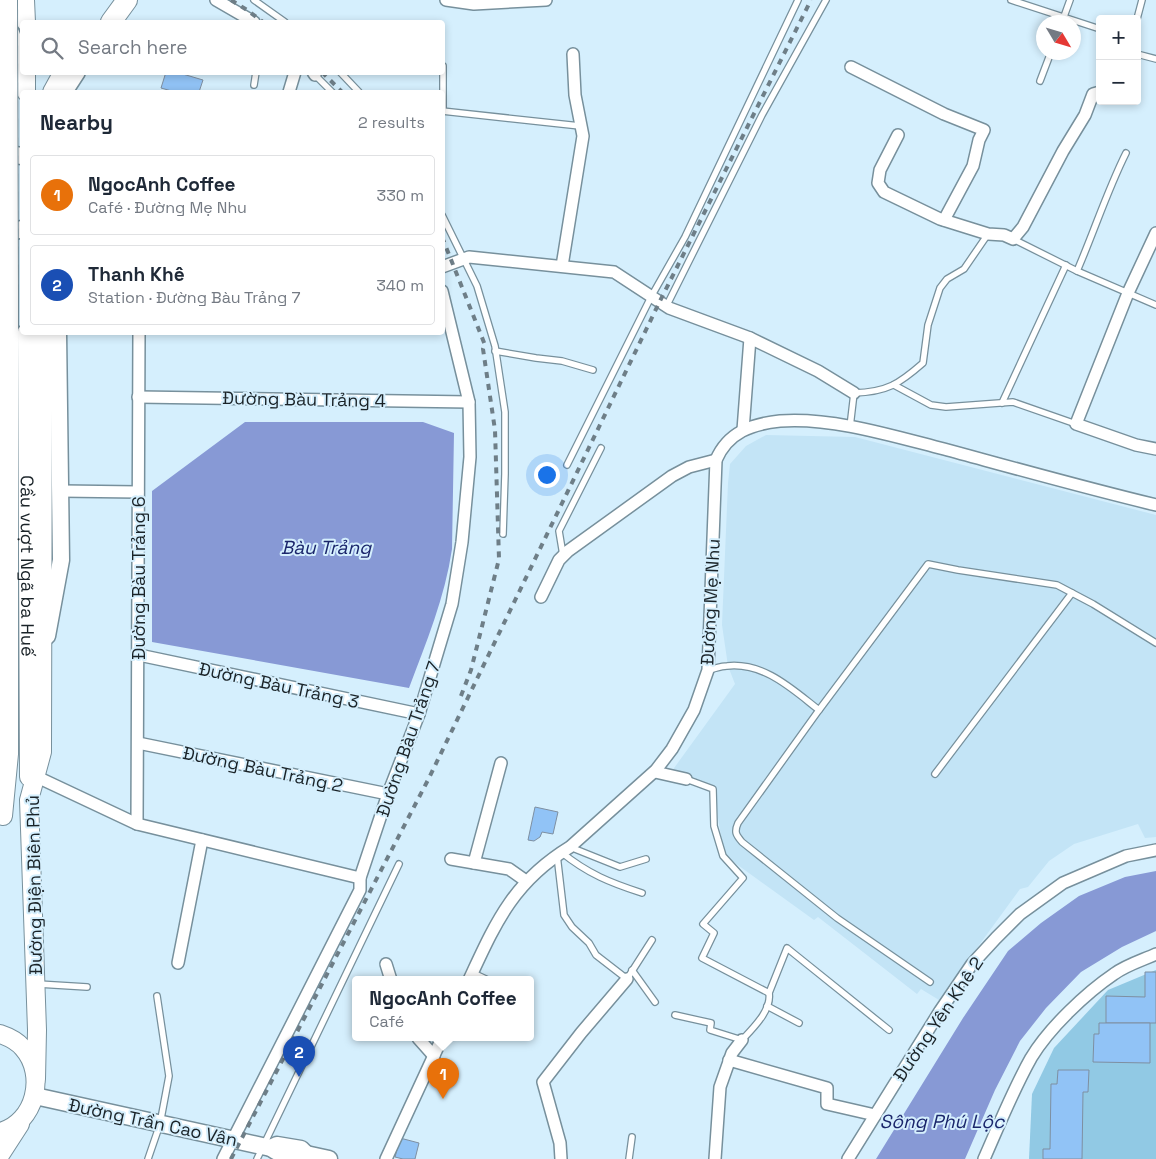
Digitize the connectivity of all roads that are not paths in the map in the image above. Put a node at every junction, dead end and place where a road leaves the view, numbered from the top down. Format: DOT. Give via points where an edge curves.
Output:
graph roads {
  1 [pos="8,0"];
  2 [pos="26,0"];
  3 [pos="126,0"];
  4 [pos="133,0"];
  5 [pos="216,0"];
  6 [pos="254,0"];
  7 [pos="446,0"];
  8 [pos="546,0"];
  9 [pos="798,0"];
  10 [pos="826,0"];
  11 [pos="1011,0"];
  12 [pos="1070,0"];
  13 [pos="1142,0"];
  14 [pos="0,4"];
  15 [pos="1050,15"];
  16 [pos="1065,15"];
  17 [pos="1138,15"];
  18 [pos="26,20"];
  19 [pos="112,20"];
  20 [pos="118,20"];
  21 [pos="251,20"];
  22 [pos="282,20"];
  23 [pos="1081,25"];
  24 [pos="1096,29"];
  25 [pos="6,32"];
  26 [pos="573,54"];
  27 [pos="1141,55"];
  28 [pos="20,57"];
  29 [pos="1156,59"];
  30 [pos="1048,60"];
  31 [pos="0,66"];
  32 [pos="20,66"];
  33 [pos="850,68"];
  34 [pos="27,75"];
  35 [pos="28,75"];
  36 [pos="61,75"];
  37 [pos="74,75"];
  38 [pos="256,75"];
  39 [pos="294,75"];
  40 [pos="315,75"];
  41 [pos="343,75"];
  42 [pos="443,75"];
  43 [pos="1040,81"];
  44 [pos="254,85"];
  45 [pos="26,90"];
  46 [pos="34,90"];
  47 [pos="53,90"];
  48 [pos="65,90"];
  49 [pos="290,90"];
  50 [pos="330,90"];
  51 [pos="356,90"];
  52 [pos="443,90"];
  53 [pos="1096,93"];
  54 [pos="445,111"];
  55 [pos="581,131"];
  56 [pos="898,135"];
  57 [pos="1126,153"];
  58 [pos="20,156"];
  59 [pos="0,158"];
  60 [pos="445,220"];
  61 [pos="944,220"];
  62 [pos="0,227"];
  63 [pos="20,230"];
  64 [pos="1156,233"];
  65 [pos="988,234"];
  66 [pos="1013,239"];
  67 [pos="466,258"];
  68 [pos="445,266"];
  69 [pos="562,266"];
  70 [pos="1066,266"];
  71 [pos="1078,271"];
  72 [pos="1128,293"];
  73 [pos="652,297"];
  74 [pos="445,300"];
  75 [pos="1156,304"];
  76 [pos="666,307"];
  77 [pos="27,335"];
  78 [pos="43,335"];
  79 [pos="58,335"];
  80 [pos="139,335"];
  81 [pos="750,338"];
  82 [pos="495,351"];
  83 [pos="593,370"];
  84 [pos="894,385"];
  85 [pos="854,393"];
  86 [pos="138,397"];
  87 [pos="469,402"];
  88 [pos="1002,403"];
  89 [pos="1076,424"];
  90 [pos="850,427"];
  91 [pos="743,430"];
  92 [pos="601,448"];
  93 [pos="1156,449"];
  94 [pos="716,460"];
  95 [pos="567,465"];
  96 [pos="61,491"];
  97 [pos="138,492"];
  98 [pos="1156,505"];
  99 [pos="503,534"];
  100 [pos="563,555"];
  101 [pos="1072,593"];
  102 [pos="541,597"];
  103 [pos="1156,643"];
  104 [pos="139,655"];
  105 [pos="42,663"];
  106 [pos="708,670"];
  107 [pos="819,710"];
  108 [pos="419,714"];
  109 [pos="138,743"];
  110 [pos="501,763"];
  111 [pos="654,772"];
  112 [pos="935,774"];
  113 [pos="35,776"];
  114 [pos="686,779"];
  115 [pos="0,791"];
  116 [pos="388,794"];
  117 [pos="29,800"];
  118 [pos="1,824"];
  119 [pos="137,824"];
  120 [pos="202,840"];
  121 [pos="1156,850"];
  122 [pos="563,851"];
  123 [pos="451,859"];
  124 [pos="646,859"];
  125 [pos="474,863"];
  126 [pos="399,864"];
  127 [pos="360,878"];
  128 [pos="526,880"];
  129 [pos="642,893"];
  130 [pos="652,940"];
  131 [pos="1156,954"];
  132 [pos="178,963"];
  133 [pos="386,964"];
  134 [pos="630,974"];
  135 [pos="390,976"];
  136 [pos="471,976"];
  137 [pos="930,982"];
  138 [pos="35,984"];
  139 [pos="86,987"];
  140 [pos="769,993"];
  141 [pos="157,996"];
  142 [pos="655,1002"];
  143 [pos="767,1006"];
  144 [pos="675,1015"];
  145 [pos="799,1023"];
  146 [pos="889,1030"];
  147 [pos="0,1034"];
  148 [pos="742,1040"];
  149 [pos="421,1041"];
  150 [pos="441,1041"];
  151 [pos="434,1056"];
  152 [pos="729,1060"];
  153 [pos="36,1079"];
  154 [pos="31,1104"];
  155 [pos="875,1115"];
  156 [pos="160,1124"];
  157 [pos="0,1132"];
  158 [pos="632,1137"];
  159 [pos="233,1140"];
  160 [pos="264,1151"];
  161 [pos="0,1155"];
  162 [pos="148,1159"];
  163 [pos="223,1159"];
  164 [pos="329,1159"];
  165 [pos="386,1159"];
  166 [pos="561,1159"];
  167 [pos="628,1159"];
  168 [pos="715,1159"];
  169 [pos="848,1159"];
  170 [pos="984,1159"];
  1 -- 118 [label="main road, Cầu vượt Ngã ba Huế, bridge" via="9,754"];
  2 -- 18 [label="main road"];
  3 -- 19 [label="highway"];
  4 -- 20 [label="street"];
  5 -- 21 [label="street"];
  6 -- 22 [label="lane"];
  7 -- 8 [label="street" via="474,4"];
  9 -- 73 [label="lane" via="685,237"];
  10 -- 76 [label="lane" via="762,115"];
  11 -- 15 [label="lane"];
  12 -- 16 [label="lane"];
  13 -- 17 [label="lane"];
  14 -- 25 [label="street"];
  23 -- 24 [label="lane"];
  25 -- 28 [label="street"];
  26 -- 55 [label="street"];
  27 -- 29 [label="lane"];
  30 -- 43 [label="lane"];
  31 -- 32 [label="highway"];
  33 -- 61 [label="street" via="984,130 973,166"];
  34 -- 45 [label="main road"];
  35 -- 46 [label="street"];
  36 -- 47 [label="main road"];
  37 -- 48 [label="street"];
  38 -- 44 [label="lane"];
  39 -- 49 [label="street"];
  40 -- 50 [label="lane"];
  41 -- 51 [label="lane"];
  42 -- 52 [label="lane"];
  53 -- 66 [label="street" via="1023,227"];
  54 -- 55 [label="lane"];
  55 -- 69 [label="street"];
  56 -- 61 [label="street" via="880,170 878,183 884,192"];
  57 -- 71 [label="lane" via="1111,183"];
  58 -- 59 [label="street"];
  60 -- 67 [label="lane"];
  61 -- 65 [label="street"];
  62 -- 63 [label="street"];
  64 -- 72 [label="street"];
  65 -- 66 [label="street"];
  65 -- 84 [label="lane" via="964,269 947,279 940,288 928,325 923,364"];
  66 -- 70 [label="lane"];
  67 -- 68 [label="street"];
  67 -- 69 [label="street"];
  67 -- 82 [label="lane"];
  69 -- 73 [label="street" via="614,272"];
  70 -- 71 [label="lane"];
  70 -- 88 [label="lane"];
  71 -- 72 [label="lane"];
  72 -- 75 [label="lane"];
  72 -- 89 [label="street"];
  73 -- 76 [label="street"];
  73 -- 95 [label="lane"];
  74 -- 87 [label="street, Đường Bàu Trảng 7"];
  76 -- 81 [label="street"];
  77 -- 117 [label="main road, Cầu vượt Ngã ba Huế"];
  78 -- 105 [label="main road, Cầu vượt Ngã ba Huế"];
  79 -- 96 [label="street"];
  80 -- 86 [label="street, Đường Bàu Trảng 6"];
  81 -- 85 [label="street" via="818,371"];
  81 -- 91 [label="street"];
  82 -- 83 [label="lane" via="562,361"];
  82 -- 99 [label="lane" via="504,412 506,474"];
  84 -- 85 [label="lane" via="874,392"];
  84 -- 88 [label="lane" via="931,405"];
  85 -- 90 [label="lane"];
  86 -- 87 [label="street, Đường Bàu Trảng 4"];
  86 -- 97 [label="street, Đường Bàu Trảng 6"];
  87 -- 108 [label="street, Đường Bàu Trảng 7" via="470,457 462,542 452,604"];
  88 -- 89 [label="lane" via="1013,402"];
  89 -- 93 [label="street" via="1136,446"];
  90 -- 91 [label="street" via="788,421"];
  90 -- 98 [label="street"];
  91 -- 94 [label="street" via="724,444"];
  92 -- 100 [label="lane" via="559,531"];
  94 -- 100 [label="street" via="689,466 672,476"];
  94 -- 106 [label="street, Đường Mẹ Nhu"];
  96 -- 97 [label="street"];
  96 -- 105 [label="street" via="61,560"];
  97 -- 104 [label="street, Đường Bàu Trảng 6"];
  100 -- 102 [label="street"];
  101 -- 103 [label="lane"];
  101 -- 107 [label="lane" via="1057,585 928,564"];
  101 -- 112 [label="lane"];
  104 -- 108 [label="street, Đường Bàu Trảng 3"];
  104 -- 109 [label="street, Đường Bàu Trảng 6"];
  105 -- 113 [label="main road, Đường Điện Biên Phủ" via="42,752"];
  106 -- 107 [label="lane" via="728,666 750,667 772,674"];
  106 -- 111 [label="street, Đường Mẹ Nhu" via="694,710 672,749"];
  107 -- 137 [label="lane" via="738,823 736,835 837,918"];
  108 -- 116 [label="street, Đường Bàu Trảng 7"];
  109 -- 116 [label="street, Đường Bàu Trảng 2"];
  109 -- 119 [label="street, Đường Bàu Trảng 6"];
  110 -- 125 [label="street"];
  111 -- 114 [label="street"];
  111 -- 122 [label="street, Đường Mẹ Nhu"];
  113 -- 117 [label="main road, Đường Điện Biên Phủ"];
  113 -- 119 [label="street"];
  114 -- 140 [label="lane" via="713,788 714,826 723,856 742,878 703,924 714,934 702,958"];
  115 -- 118 [label="main road, Đường Điện Biên Phủ"];
  116 -- 127 [label="street, Đường Bàu Trảng 7"];
  117 -- 138 [label="main road, Đường Điện Biên Phủ"];
  119 -- 120 [label="street"];
  120 -- 127 [label="street"];
  120 -- 132 [label="street"];
  121 -- 155 [label="street, Đường Yên Khê 2" via="1126,856 1063,883 1020,914 972,964"];
  122 -- 124 [label="lane" via="620,867"];
  122 -- 128 [label="street, Đường Mẹ Nhu"];
  122 -- 129 [label="lane" via="577,865 607,882"];
  122 -- 134 [label="lane" via="564,915 596,955"];
  123 -- 125 [label="street"];
  125 -- 128 [label="street" via="509,869"];
  126 -- 160 [label="lane"];
  127 -- 159 [label="street, Đường Bàu Trảng 7" via="360,890"];
  128 -- 136 [label="street, Đường Mẹ Nhu" via="506,906"];
  130 -- 134 [label="lane"];
  131 -- 170 [label="street" via="1116,972 1082,998 1057,1026 1032,1057"];
  133 -- 135 [label="street"];
  134 -- 142 [label="lane"];
  134 -- 166 [label="street" via="543,1082 560,1143"];
  138 -- 139 [label="lane"];
  138 -- 153 [label="main road, Đường Điện Biên Phủ"];
  140 -- 143 [label="lane"];
  140 -- 146 [label="lane" via="787,948"];
  141 -- 156 [label="lane" via="169,1076"];
  143 -- 145 [label="lane"];
  143 -- 148 [label="lane"];
  144 -- 148 [label="lane" via="711,1023 710,1030"];
  147 -- 153 [label="main road" via="23,1048 32,1062"];
  148 -- 152 [label="street"];
  149 -- 151 [label="street"];
  150 -- 151 [label="street"];
  151 -- 165 [label="street"];
  152 -- 155 [label="street" via="827,1088 827,1104"];
  152 -- 168 [label="street" via="720,1087"];
  153 -- 154 [label="main road, Đường Điện Biên Phủ"];
  154 -- 156 [label="street, Đường Trần Cao Vân"];
  154 -- 157 [label="main road" via="17,1123"];
  154 -- 161 [label="main road"];
  155 -- 169 [label="street, Đường Yên Khê 2"];
  156 -- 159 [label="street, Đường Trần Cao Vân"];
  156 -- 162 [label="lane"];
  158 -- 167 [label="lane"];
  159 -- 160 [label="street, Đường Trần Cao Vân"];
  159 -- 163 [label="street, Đường Bàu Trảng 7"];
  160 -- 164 [label="street, Đường Trần Cao Vân" via="277,1146 301,1149 306,1154"];
}
